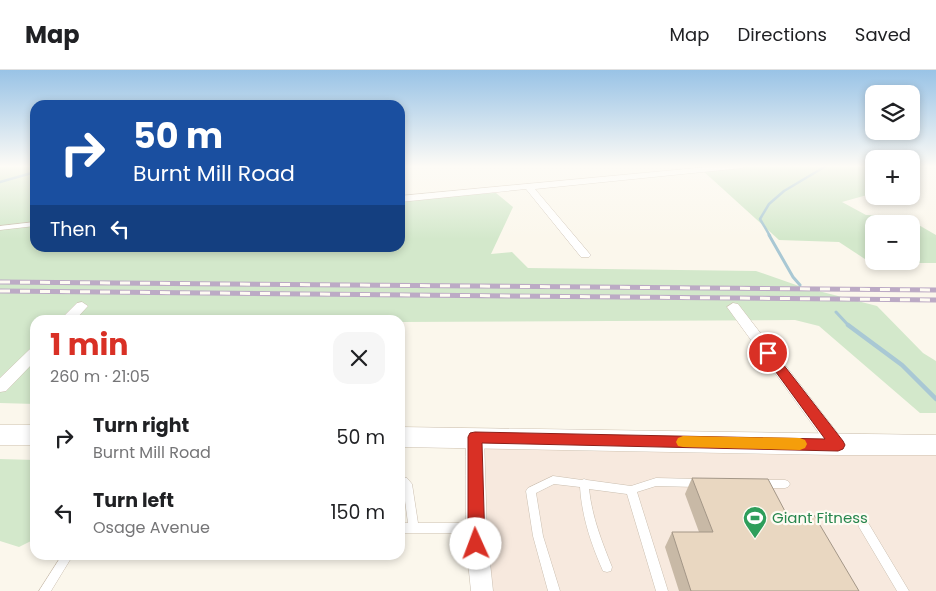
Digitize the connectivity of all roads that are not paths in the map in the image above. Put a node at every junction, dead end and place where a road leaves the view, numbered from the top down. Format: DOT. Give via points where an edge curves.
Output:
graph roads {
  1 [pos="493,190"];
  2 [pos="532,190"];
  3 [pos="405,199"];
  4 [pos="30,225"];
  5 [pos="0,228"];
  6 [pos="585,255"];
  7 [pos="82,306"];
  8 [pos="733,307"];
  9 [pos="72,315"];
  10 [pos="30,357"];
  11 [pos="0,387"];
  12 [pos="0,435"];
  13 [pos="30,435"];
  14 [pos="405,437"];
  15 [pos="475,437"];
  16 [pos="838,445"];
  17 [pos="936,445"];
  18 [pos="405,482"];
  19 [pos="584,483"];
  20 [pos="706,483"];
  21 [pos="755,484"];
  22 [pos="785,484"];
  23 [pos="631,490"];
  24 [pos="863,524"];
  25 [pos="405,528"];
  26 [pos="414,528"];
  27 [pos="476,528"];
  28 [pos="65,560"];
  29 [pos="607,567"];
  30 [pos="45,591"];
  31 [pos="482,591"];
  32 [pos="554,591"];
  33 [pos="662,591"];
  34 [pos="903,591"];
  1 -- 3 [label="street"];
  2 -- 6 [label="street"];
  4 -- 5 [label="lane"];
  7 -- 9 [label="street"];
  8 -- 16 [label="street"];
  10 -- 11 [label="street"];
  12 -- 13 [label="main road"];
  14 -- 15 [label="main road"];
  15 -- 16 [label="main road"];
  15 -- 27 [label="street"];
  16 -- 17 [label="main road"];
  18 -- 26 [label="lane"];
  19 -- 23 [label="lane"];
  19 -- 29 [label="lane" via="584,502 599,552"];
  19 -- 32 [label="lane" via="552,480 531,491 538,536"];
  20 -- 23 [label="lane" via="656,482"];
  21 -- 22 [label="lane"];
  23 -- 33 [label="lane"];
  24 -- 34 [label="lane"];
  25 -- 26 [label="lane"];
  26 -- 27 [label="lane"];
  27 -- 31 [label="street"];
  28 -- 30 [label="lane"];
}
